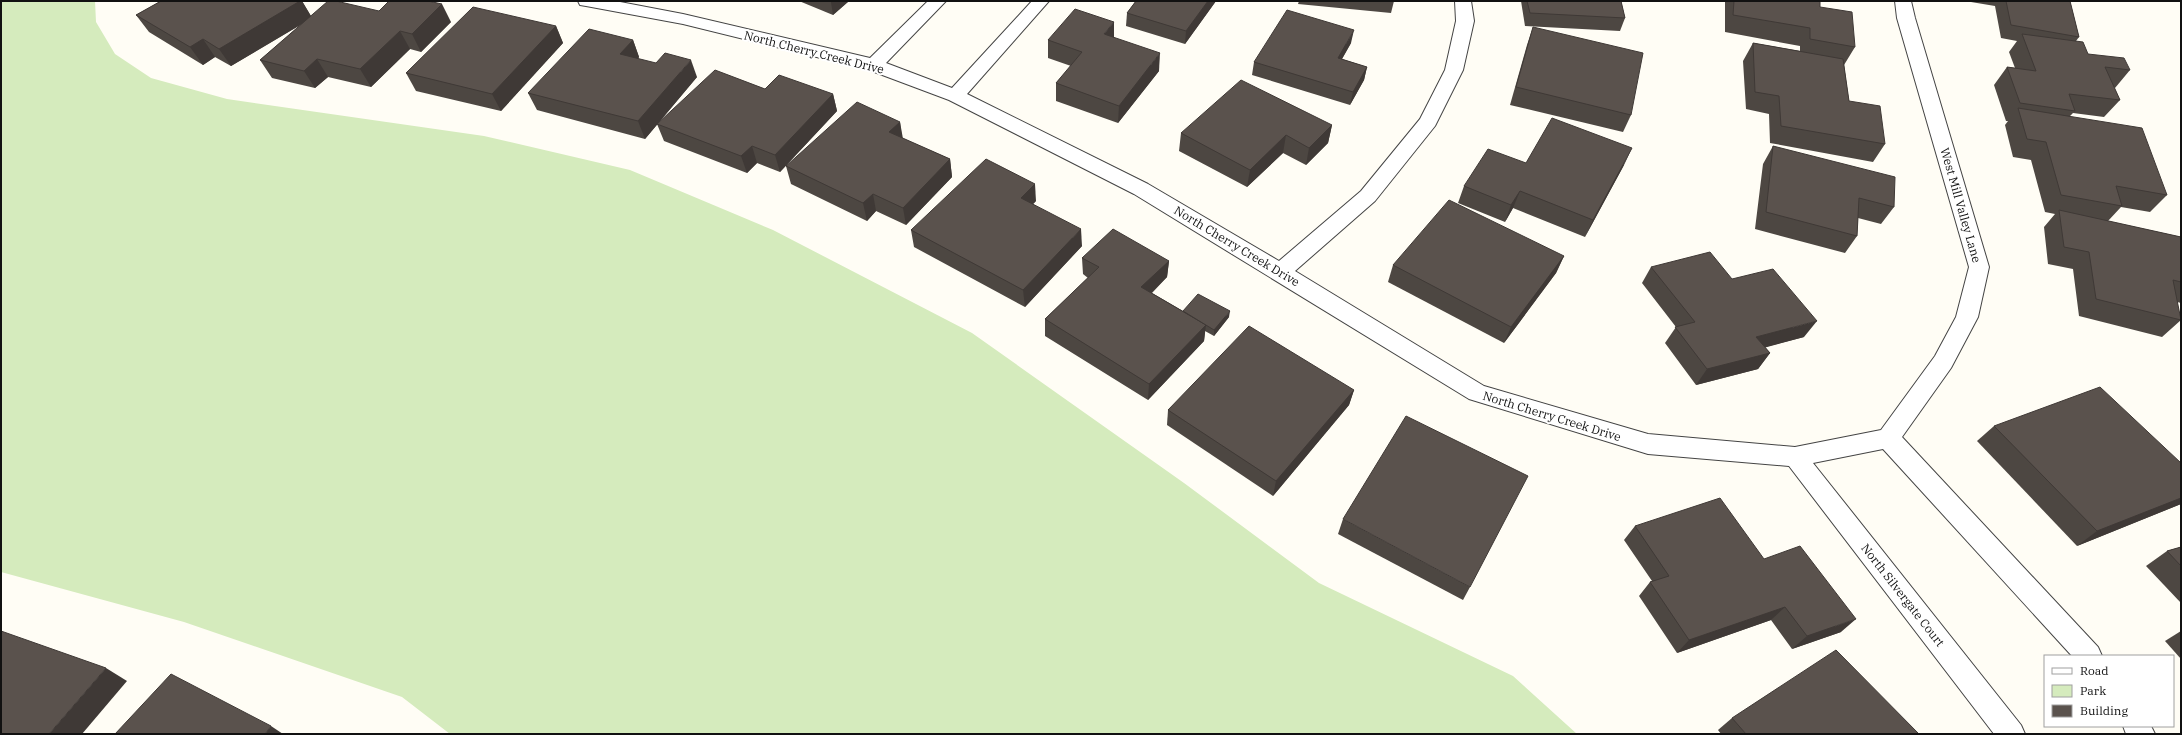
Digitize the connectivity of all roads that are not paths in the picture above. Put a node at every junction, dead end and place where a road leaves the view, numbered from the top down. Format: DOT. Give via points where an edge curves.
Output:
graph roads {
  1 [pos="586,1"];
  2 [pos="938,1"];
  3 [pos="1041,1"];
  4 [pos="1463,1"];
  5 [pos="1903,1"];
  6 [pos="874,65"];
  7 [pos="955,96"];
  8 [pos="1280,272"];
  9 [pos="1888,438"];
  10 [pos="1795,457"];
  11 [pos="2087,655"];
  12 [pos="2011,734"];
  1 -- 6 [label="street, North Cherry Creek Drive" via="683,19"];
  2 -- 6 [label="street"];
  3 -- 7 [label="street"];
  4 -- 8 [label="street" via="1465,22 1454,70 1428,122 1368,196"];
  5 -- 9 [label="street, West Mill Valley Lane" via="1979,267 1967,317 1946,356"];
  6 -- 7 [label="street, North Cherry Creek Drive"];
  7 -- 8 [label="street, North Cherry Creek Drive" via="1140,189"];
  8 -- 10 [label="street, North Cherry Creek Drive" via="1477,393 1648,444"];
  9 -- 10 [label="street, North Cherry Creek Drive"];
  9 -- 11 [label="street"];
  10 -- 12 [label="street, North Silvergate Court"];
}
